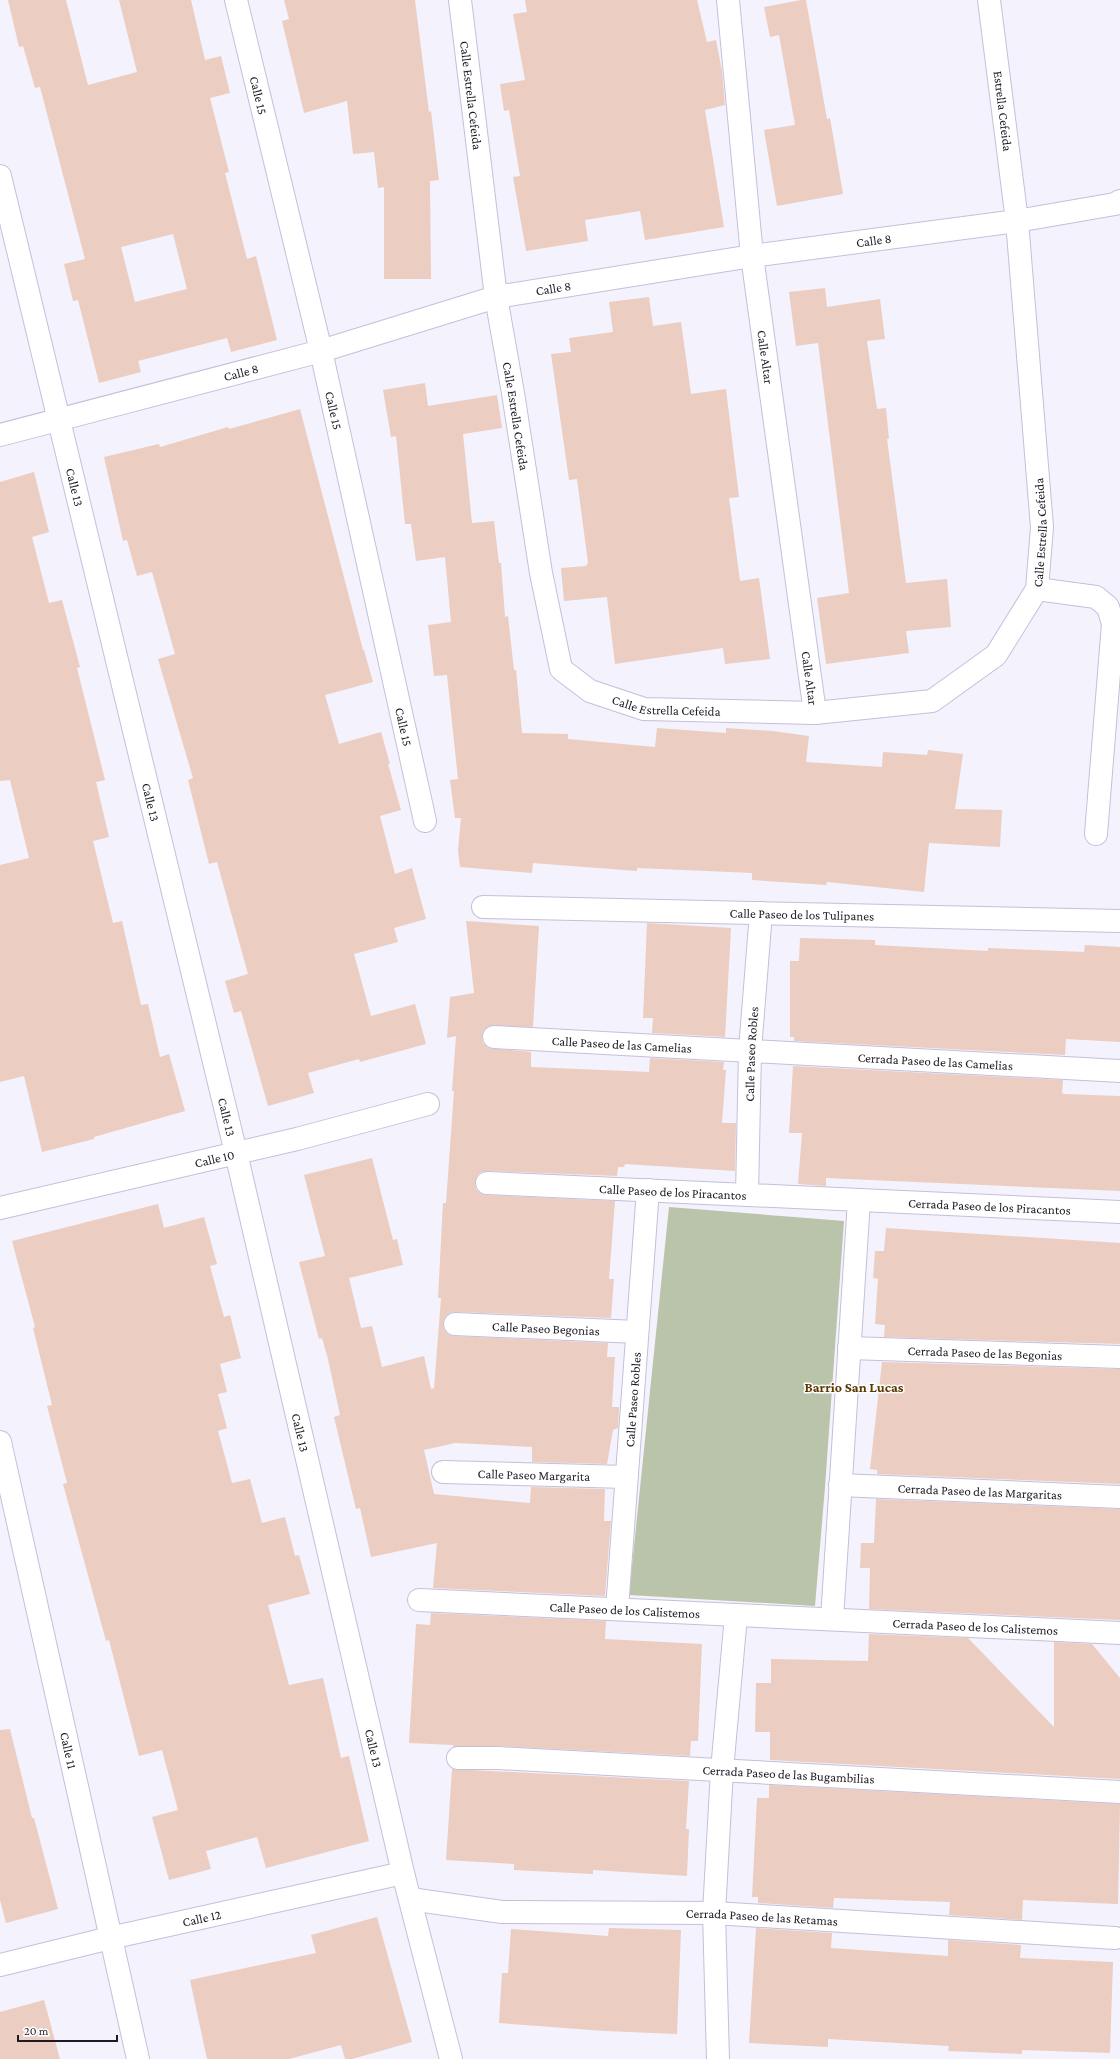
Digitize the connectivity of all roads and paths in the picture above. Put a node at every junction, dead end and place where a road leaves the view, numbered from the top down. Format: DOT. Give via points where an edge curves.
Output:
graph roads {
  1 [pos="236,0"];
  2 [pos="460,0"];
  3 [pos="728,0"];
  4 [pos="989,0"];
  5 [pos="0,176"];
  6 [pos="1120,201"];
  7 [pos="1017,221"];
  8 [pos="752,256"];
  9 [pos="496,297"];
  10 [pos="321,351"];
  11 [pos="58,420"];
  12 [pos="0,435"];
  13 [pos="1037,589"];
  14 [pos="815,713"];
  15 [pos="425,822"];
  16 [pos="1096,834"];
  17 [pos="483,907"];
  18 [pos="761,913"];
  19 [pos="1120,921"];
  20 [pos="494,1037"];
  21 [pos="750,1050"];
  22 [pos="1120,1071"];
  23 [pos="428,1104"];
  24 [pos="236,1153"];
  25 [pos="487,1183"];
  26 [pos="648,1190"];
  27 [pos="747,1195"];
  28 [pos="859,1200"];
  29 [pos="0,1208"];
  30 [pos="1120,1212"];
  31 [pos="455,1324"];
  32 [pos="637,1332"];
  33 [pos="849,1348"];
  34 [pos="1120,1357"];
  35 [pos="0,1442"];
  36 [pos="443,1472"];
  37 [pos="626,1478"];
  38 [pos="840,1484"];
  39 [pos="1120,1497"];
  40 [pos="419,1600"];
  41 [pos="617,1609"];
  42 [pos="736,1616"];
  43 [pos="832,1619"];
  44 [pos="1120,1633"];
  45 [pos="458,1758"];
  46 [pos="722,1770"];
  47 [pos="1120,1792"];
  48 [pos="403,1873"];
  49 [pos="410,1899"];
  50 [pos="714,1913"];
  51 [pos="110,1938"];
  52 [pos="1115,1938"];
  53 [pos="0,1965"];
  54 [pos="138,2059"];
  55 [pos="452,2059"];
  56 [pos="724,2059"];
  1 -- 10 [label="street, Calle 15"];
  2 -- 9 [label="street, Calle Estrella Cefeida"];
  3 -- 8 [label="street, Calle Altar"];
  4 -- 7 [label="street, Estrella Cefeida"];
  5 -- 11 [label="street, Calle 13"];
  6 -- 7 [label="street, Calle 8"];
  7 -- 8 [label="street, Calle 8"];
  7 -- 13 [label="street, Calle Estrella Cefeida" via="1042,527"];
  8 -- 9 [label="street, Calle 8"];
  8 -- 14 [label="street, Calle Altar"];
  9 -- 10 [label="street, Calle 8"];
  9 -- 14 [label="street, Calle Estrella Cefeida" via="541,574 561,669 590,691 644,709"];
  10 -- 11 [label="street, Calle 8"];
  10 -- 15 [label="street, Calle 15"];
  11 -- 12 [label="street, Calle 8"];
  11 -- 24 [label="street, Calle 13"];
  13 -- 14 [label="street, Calle Estrella Cefeida" via="996,655 932,700"];
  13 -- 16 [label="street" via="1096,597 1108,607 1113,624"];
  17 -- 18 [label="street, Calle Paseo de los Tulipanes"];
  18 -- 19 [label="street, Calle Paseo de los Tulipanes"];
  18 -- 21 [label="street, Calle Paseo Robles"];
  20 -- 21 [label="street, Calle Paseo de las Camelias"];
  21 -- 22 [label="street, Cerrada Paseo de las Camelias"];
  21 -- 27 [label="street, Calle Paseo Robles"];
  23 -- 24 [label="street, Calle 10"];
  24 -- 29 [label="street, Calle 10"];
  24 -- 48 [label="street, Calle 13"];
  25 -- 26 [label="street, Calle Paseo de los Piracantos"];
  26 -- 27 [label="street, Calle Paseo de los Piracantos"];
  26 -- 32 [label="street, Calle Paseo Robles"];
  27 -- 28 [label="street, Calle Paseo de los Piracantos"];
  28 -- 30 [label="street, Cerrada Paseo de los Piracantos"];
  28 -- 33 [label="street"];
  31 -- 32 [label="street, Calle Paseo Begonias"];
  32 -- 37 [label="street, Calle Paseo Robles"];
  33 -- 34 [label="street, Cerrada Paseo de las Begonias"];
  33 -- 38 [label="street"];
  35 -- 51 [label="street, Calle 11"];
  36 -- 37 [label="street, Calle Paseo Margarita"];
  37 -- 41 [label="street, Calle Paseo Robles"];
  38 -- 39 [label="street, Cerrada Paseo de las Margaritas"];
  38 -- 43 [label="street"];
  40 -- 41 [label="street, Calle Paseo de los Calistemos"];
  41 -- 42 [label="street, Calle Paseo de los Calistemos"];
  42 -- 43 [label="street, Calle Paseo de los Calistemos"];
  42 -- 46 [label="street"];
  43 -- 44 [label="street, Cerrada Paseo de los Calistemos"];
  45 -- 46 [label="street, Cerrada Paseo de las Bugambilias"];
  46 -- 47 [label="street, Cerrada Paseo de las Bugambilias"];
  46 -- 50 [label="street"];
  48 -- 49 [label="street, Calle 13"];
  48 -- 51 [label="street, Calle 12"];
  49 -- 50 [label="street, Cerrada Paseo de las Retamas" via="502,1912"];
  49 -- 55 [label="street, Calle 13"];
  50 -- 52 [label="street, Cerrada Paseo de las Retamas"];
  50 -- 56 [label="street"];
  51 -- 53 [label="street, Calle 12"];
  51 -- 54 [label="street, Calle 11"];
}
